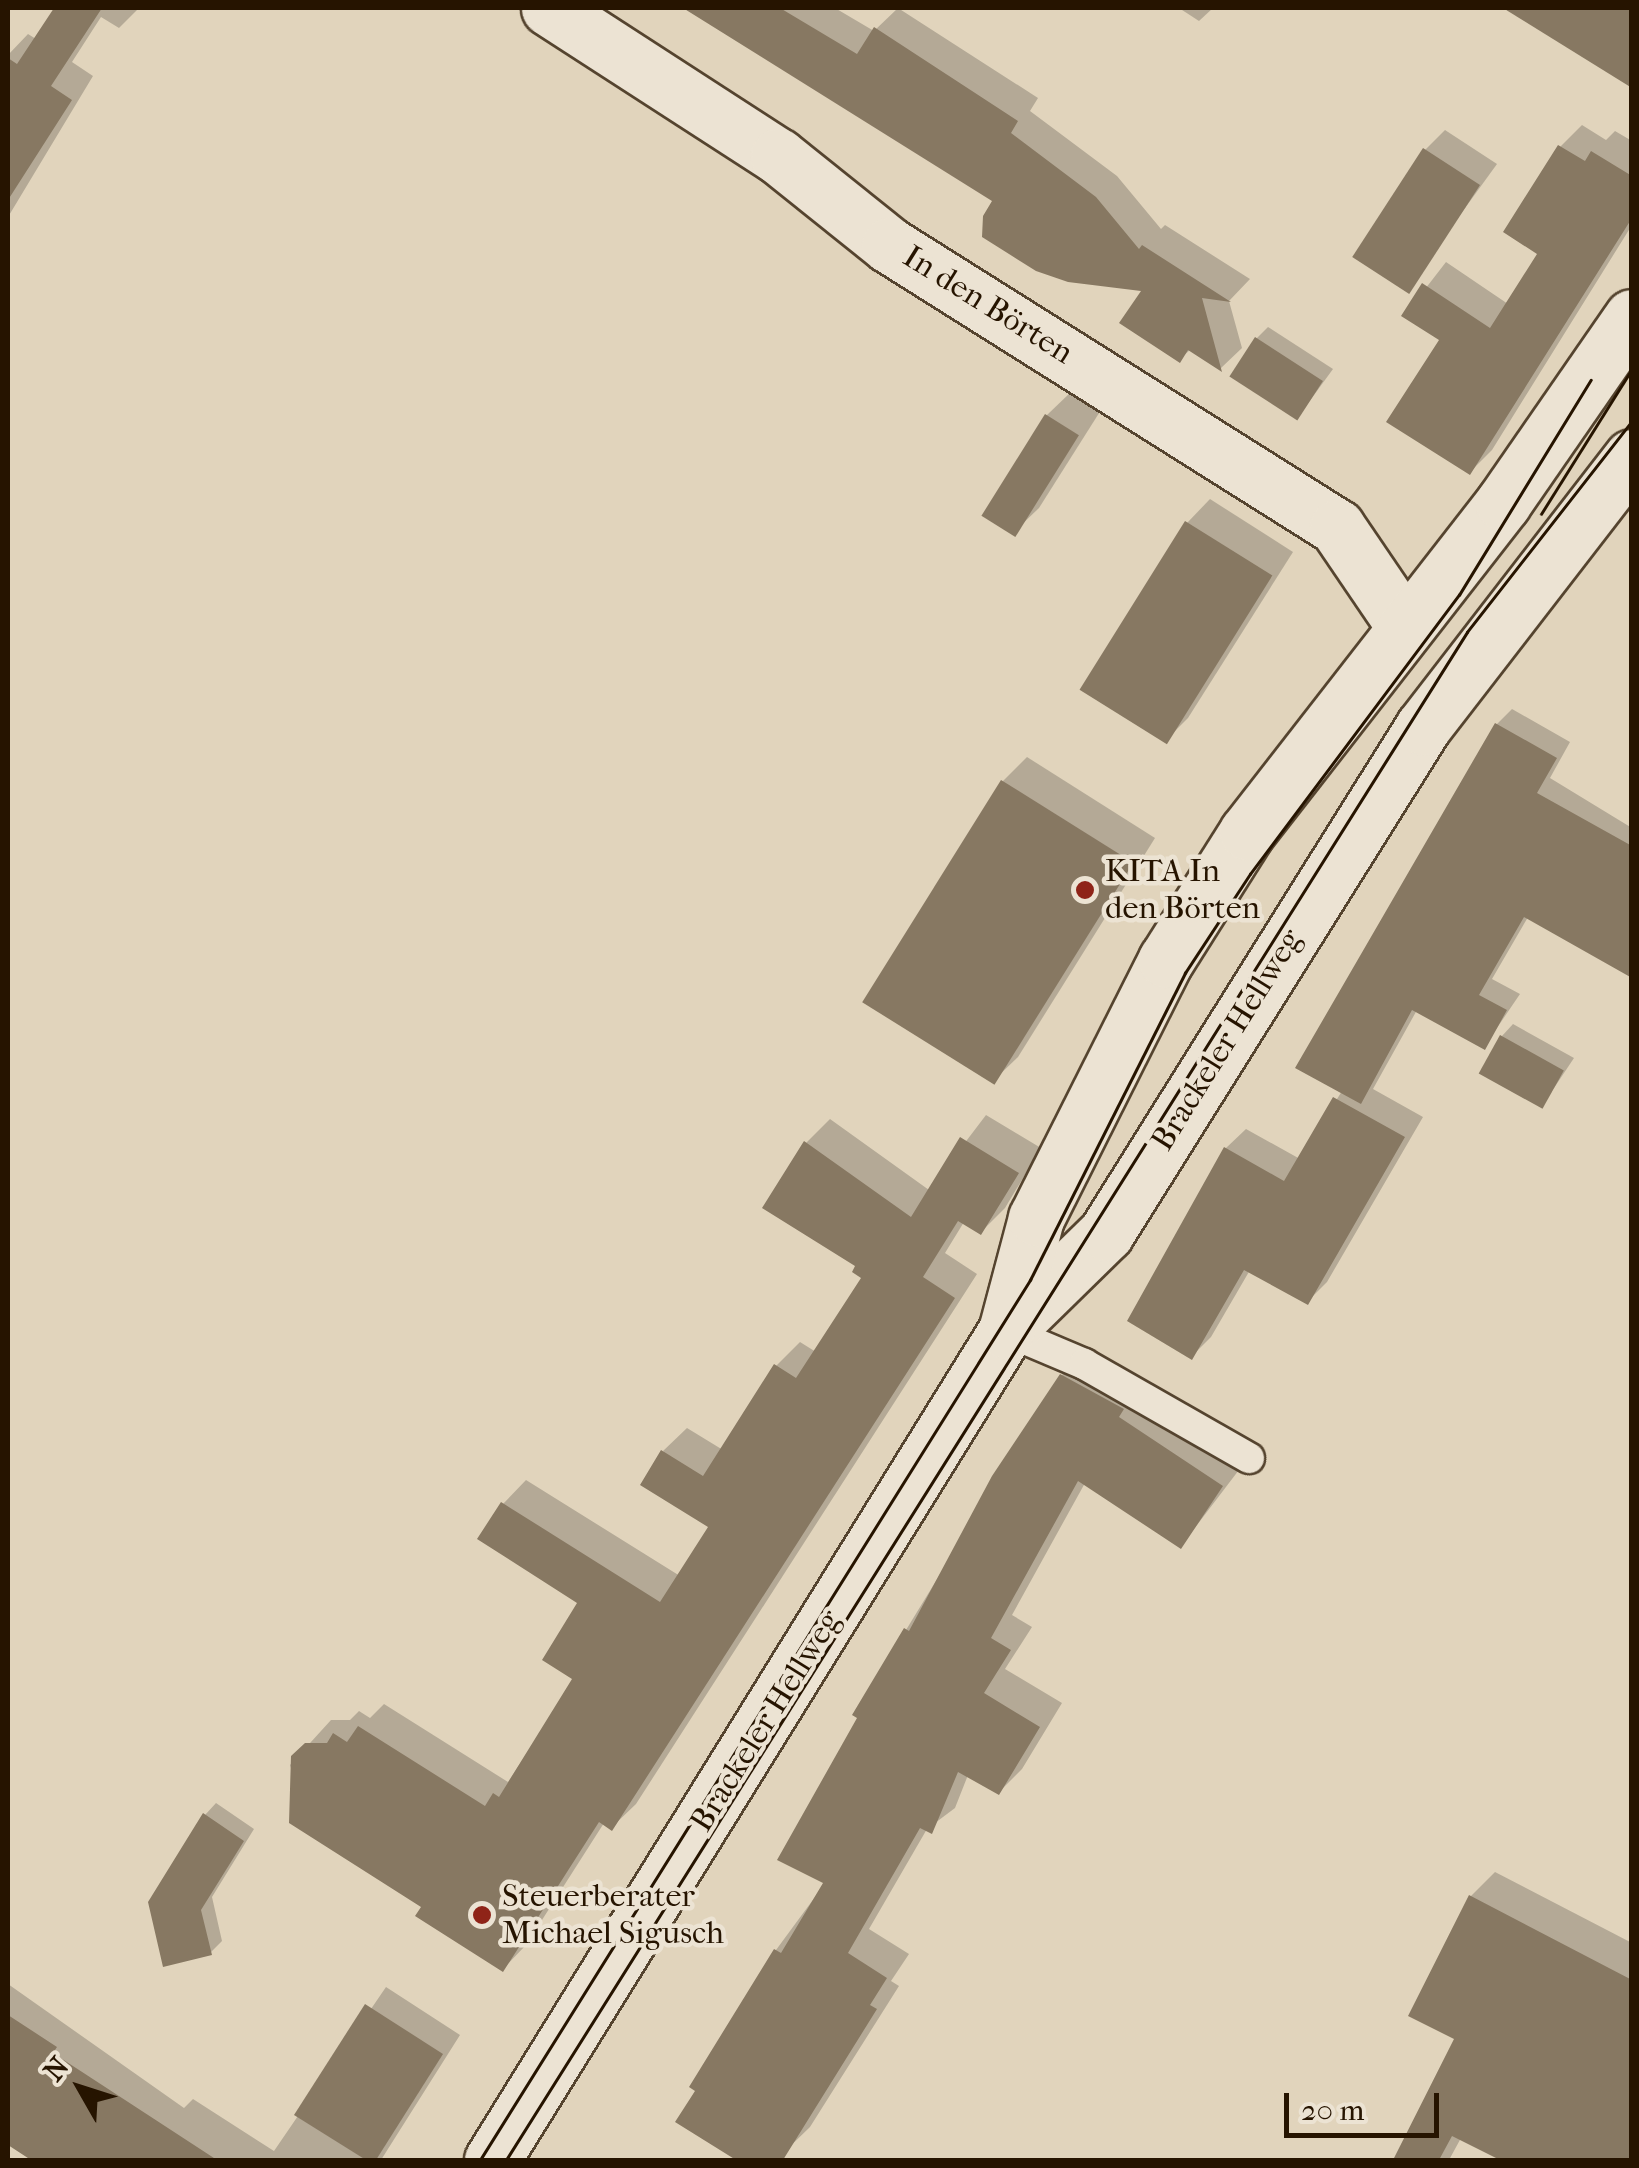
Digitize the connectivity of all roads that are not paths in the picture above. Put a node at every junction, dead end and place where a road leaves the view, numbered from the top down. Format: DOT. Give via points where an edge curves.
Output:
graph roads {
  1 [pos="549,8"];
  2 [pos="1632,317"];
  3 [pos="1632,457"];
  4 [pos="1403,624"];
  5 [pos="1423,727"];
  6 [pos="1006,1331"];
  7 [pos="1249,1458"];
  8 [pos="492,2160"];
  1 -- 4 [label="main road, In den Börten" via="778,156 889,245 1337,527"];
  2 -- 4 [label="main road, Brackeler Hellweg"];
  3 -- 5 [label="main road, Brackeler Hellweg"];
  4 -- 5 [label="main road, Brackeler Hellweg" via="1437,680 1438,697"];
  4 -- 6 [label="main road, Brackeler Hellweg" via="1247,832 1166,960 1036,1218"];
  5 -- 6 [label="main road, Brackeler Hellweg" via="1106,1233"];
  6 -- 7 [label="lane" via="1084,1364"];
  6 -- 8 [label="main road, Brackeler Hellweg"];
}
